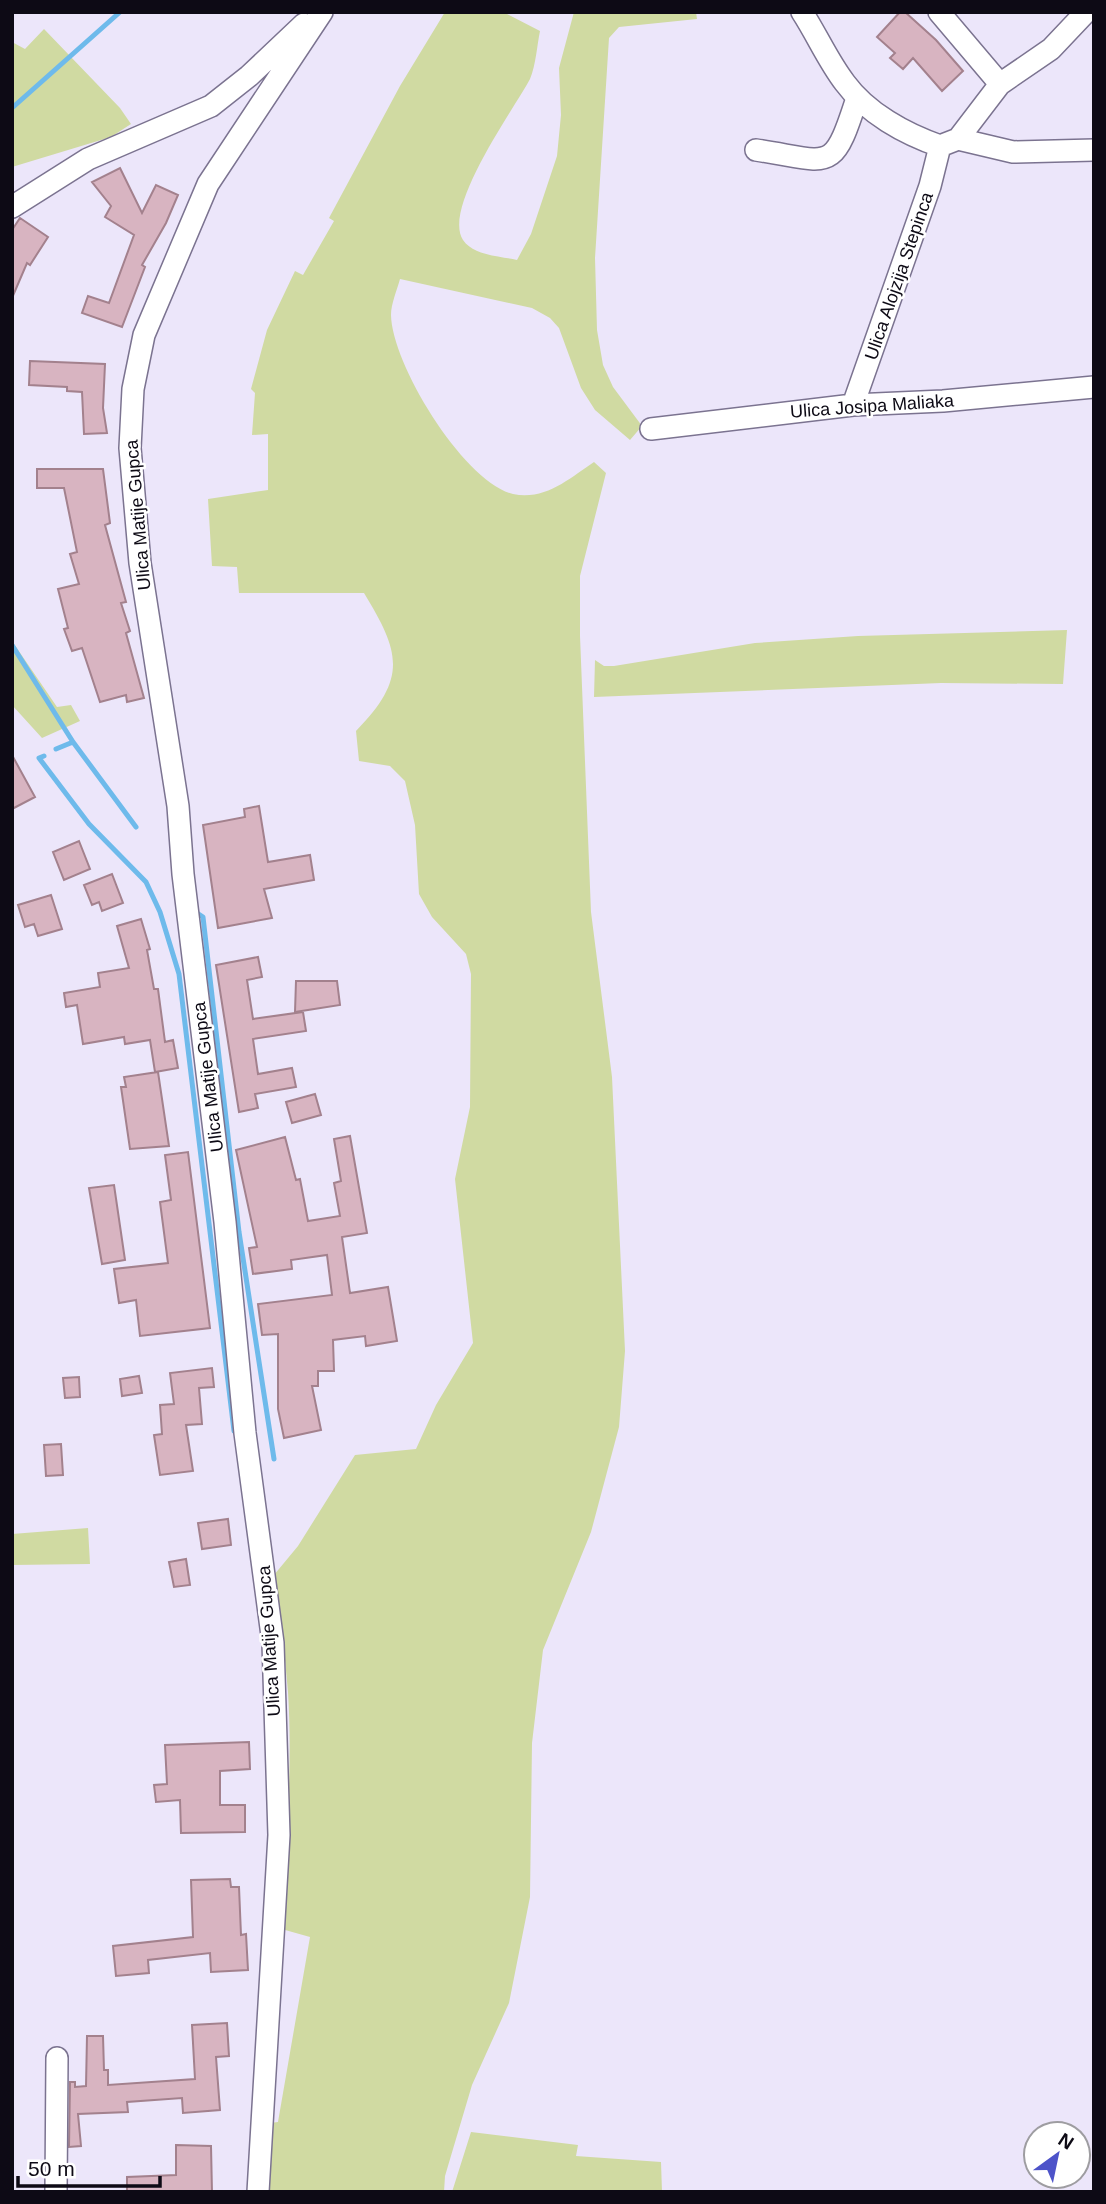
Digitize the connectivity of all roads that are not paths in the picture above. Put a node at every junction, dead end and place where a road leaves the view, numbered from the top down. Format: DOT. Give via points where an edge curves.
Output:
graph roads {
  1 [pos="802,12"];
  2 [pos="939,12"];
  3 [pos="1086,12"];
  4 [pos="320,15"];
  5 [pos="1000,84"];
  6 [pos="857,98"];
  7 [pos="949,143"];
  8 [pos="756,150"];
  9 [pos="1094,150"];
  10 [pos="12,207"];
  11 [pos="1094,387"];
  12 [pos="853,405"];
  13 [pos="651,429"];
  14 [pos="57,2058"];
  15 [pos="56,2192"];
  16 [pos="258,2192"];
  1 -- 6 [label="street"];
  2 -- 5 [label="street"];
  3 -- 5 [label="street, Ulica Alojzija Stepinca" via="1051,49"];
  4 -- 10 [label="street" via="307,20 211,106 88,159"];
  4 -- 16 [label="street, Ulica Matije Gupca" via="204,193 144,335 133,390 130,448 139,563 178,806 245,1433 273,1643 279,1835"];
  5 -- 7 [label="street, Ulica Alojzija Stepinca"];
  6 -- 7 [label="street" via="913,137"];
  6 -- 8 [label="street" via="844,141 824,160"];
  7 -- 9 [label="street" via="1013,152"];
  7 -- 12 [label="street, Ulica Alojzija Stepinca"];
  11 -- 12 [label="street, Ulica Josipa Maliaka"];
  12 -- 13 [label="street, Ulica Josipa Maliaka"];
  14 -- 15 [label="street"];
}
